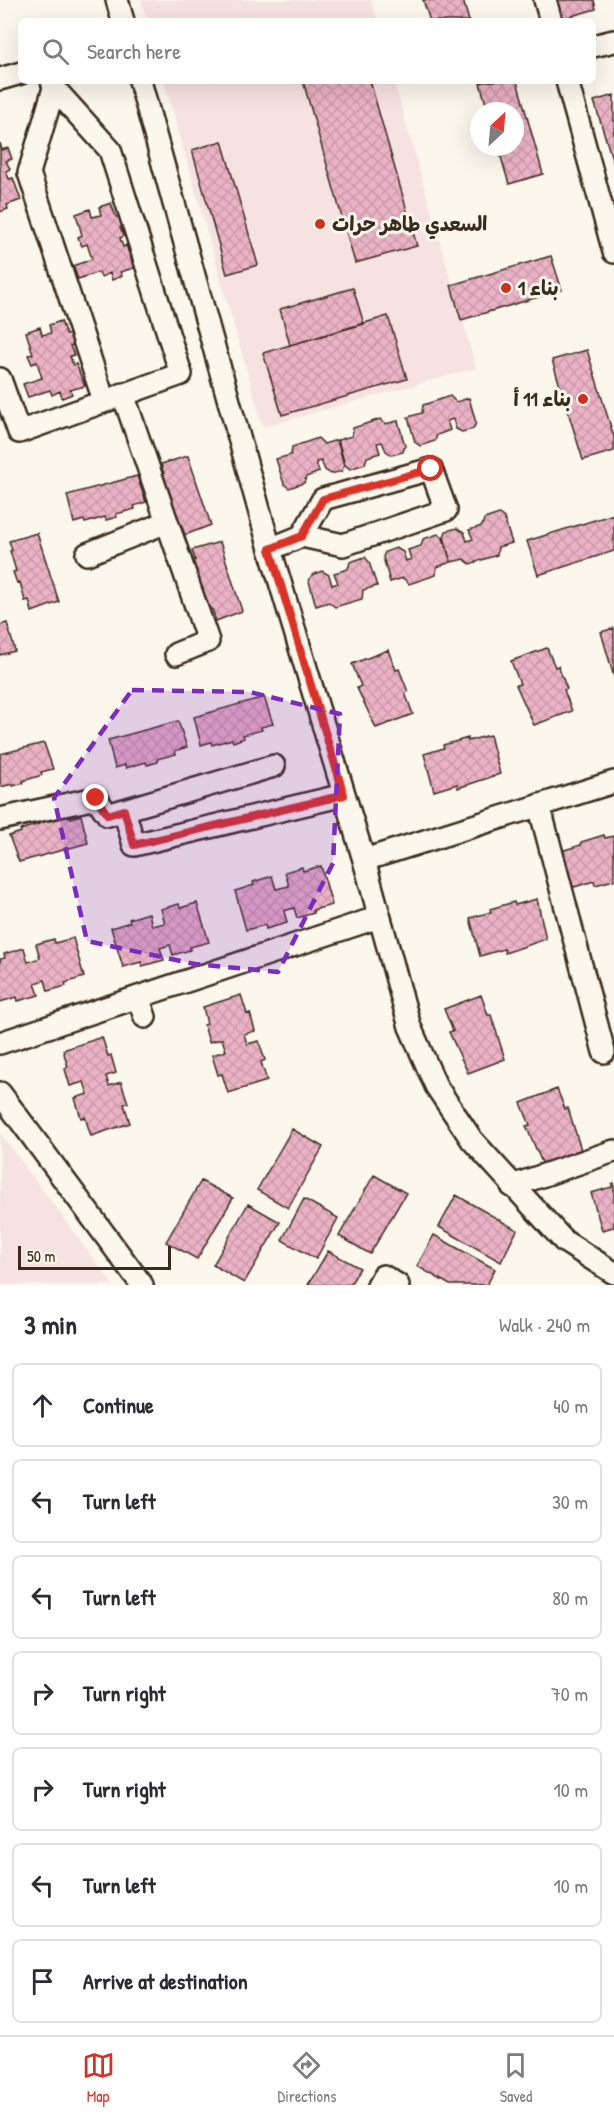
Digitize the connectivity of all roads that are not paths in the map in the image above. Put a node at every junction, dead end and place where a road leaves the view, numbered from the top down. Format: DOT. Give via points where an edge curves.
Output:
graph roads {
  1 [pos="117,0"];
  2 [pos="545,0"];
  3 [pos="122,18"];
  4 [pos="550,18"];
  5 [pos="614,41"];
  6 [pos="596,45"];
  7 [pos="18,74"];
  8 [pos="0,79"];
  9 [pos="141,84"];
  10 [pos="568,84"];
  11 [pos="53,85"];
  12 [pos="614,252"];
  13 [pos="0,379"];
  14 [pos="114,398"];
  15 [pos="167,522"];
  16 [pos="302,536"];
  17 [pos="270,549"];
  18 [pos="87,554"];
  19 [pos="177,654"];
  20 [pos="273,766"];
  21 [pos="614,782"];
  22 [pos="344,795"];
  23 [pos="539,805"];
  24 [pos="124,810"];
  25 [pos="0,819"];
  26 [pos="364,860"];
  27 [pos="379,917"];
  28 [pos="138,997"];
  29 [pos="146,1017"];
  30 [pos="0,1043"];
  31 [pos="604,1052"];
  32 [pos="0,1093"];
  33 [pos="614,1151"];
  34 [pos="512,1186"];
  35 [pos="614,1273"];
  36 [pos="142,1285"];
  37 [pos="378,1285"];
  38 [pos="398,1285"];
  1 -- 3 [label="street"];
  2 -- 4 [label="street"];
  5 -- 6 [label="street"];
  7 -- 8 [label="street"];
  9 -- 17 [label="street"];
  10 -- 12 [label="street"];
  11 -- 14 [label="street" via="29,173"];
  11 -- 14 [label="street" via="110,150 181,374"];
  13 -- 14 [label="street" via="19,432"];
  14 -- 15 [label="street"];
  15 -- 18 [label="street"];
  15 -- 19 [label="street" via="208,641"];
  16 -- 16 [label="street" via="344,544 446,510 431,469 323,499"];
  16 -- 17 [label="street"];
  17 -- 22 [label="street"];
  20 -- 24 [label="street"];
  21 -- 23 [label="street"];
  22 -- 24 [label="street" via="134,845"];
  22 -- 26 [label="street"];
  23 -- 26 [label="street"];
  23 -- 31 [label="street"];
  24 -- 25 [label="street" via="108,815 96,798"];
  26 -- 27 [label="street"];
  27 -- 28 [label="street"];
  27 -- 34 [label="street" via="410,1027 436,1086 472,1140"];
  28 -- 29 [label="street"];
  28 -- 30 [label="street"];
  32 -- 36 [label="street"];
  33 -- 34 [label="street"];
  34 -- 35 [label="street" via="564,1241"];
  37 -- 38 [label="street" via="383,1276"];
}
